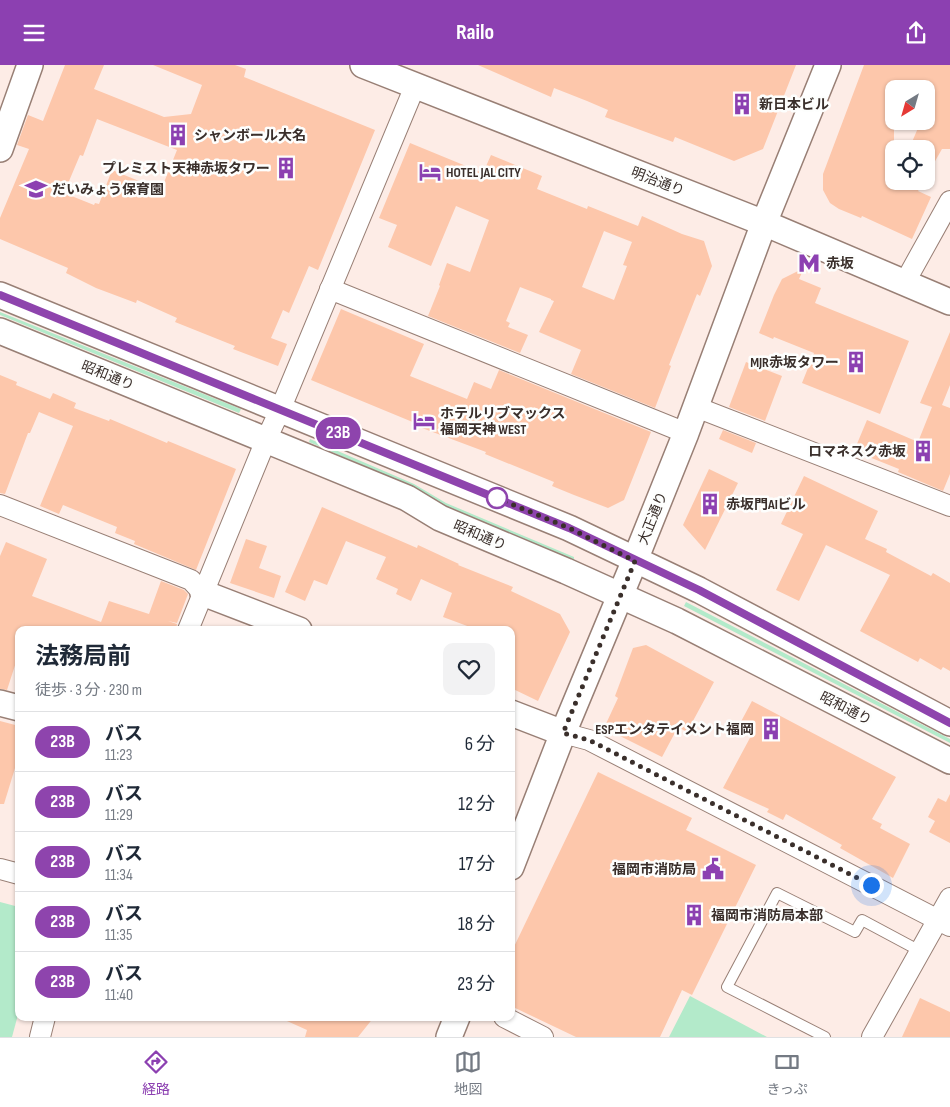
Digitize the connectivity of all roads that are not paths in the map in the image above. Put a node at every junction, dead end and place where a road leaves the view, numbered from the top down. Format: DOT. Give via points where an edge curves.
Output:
graph roads {
  1 [pos="30,65"];
  2 [pos="364,65"];
  3 [pos="828,65"];
  4 [pos="415,86"];
  5 [pos="0,149"];
  6 [pos="950,201"];
  7 [pos="764,223"];
  8 [pos="906,282"];
  9 [pos="330,289"];
  10 [pos="0,295"];
  11 [pos="950,302"];
  12 [pos="0,331"];
  13 [pos="696,407"];
  14 [pos="280,410"];
  15 [pos="686,433"];
  16 [pos="266,440"];
  17 [pos="0,505"];
  18 [pos="950,506"];
  19 [pos="635,561"];
  20 [pos="203,593"];
  21 [pos="619,595"];
  22 [pos="190,626"];
  23 [pos="289,626"];
  24 [pos="0,703"];
  25 [pos="15,707"];
  26 [pos="515,715"];
  27 [pos="950,723"];
  28 [pos="563,733"];
  29 [pos="950,761"];
  30 [pos="515,853"];
  31 [pos="0,869"];
  32 [pos="15,873"];
  33 [pos="950,898"];
  34 [pos="944,923"];
  35 [pos="920,951"];
  36 [pos="44,1021"];
  37 [pos="455,1021"];
  38 [pos="512,1021"];
  39 [pos="40,1037"];
  40 [pos="449,1037"];
  41 [pos="543,1037"];
  42 [pos="825,1037"];
  43 [pos="872,1037"];
  1 -- 5 [label="street"];
  2 -- 4 [label="street, 明治通り"];
  3 -- 7 [label="street, 大正通り"];
  4 -- 7 [label="street, 明治通り"];
  4 -- 9 [label="street"];
  6 -- 8 [label="street"];
  7 -- 8 [label="street, 明治通り"];
  7 -- 13 [label="street, 大正通り"];
  8 -- 11 [label="street, 明治通り"];
  9 -- 14 [label="street"];
  9 -- 15 [label="street"];
  10 -- 14 [label="street"];
  12 -- 16 [label="street, 昭和通り"];
  13 -- 15 [label="street, 大正通り"];
  13 -- 18 [label="street"];
  14 -- 16 [label="street"];
  14 -- 19 [label="street" via="569,528"];
  15 -- 19 [label="street, 大正通り"];
  16 -- 20 [label="street"];
  16 -- 21 [label="street, 昭和通り" via="407,498 440,518"];
  17 -- 20 [label="street" via="191,580"];
  19 -- 21 [label="street, 大正通り"];
  19 -- 27 [label="street" via="699,590"];
  20 -- 22 [label="street"];
  20 -- 23 [label="street"];
  21 -- 28 [label="street, 大正通り"];
  21 -- 29 [label="street, 昭和通り" via="677,621"];
  24 -- 25 [label="street"];
  26 -- 28 [label="street"];
  28 -- 30 [label="street, 大正通り"];
  28 -- 34 [label="street" via="589,740"];
  31 -- 32 [label="street"];
  33 -- 34 [label="street"];
  34 -- 35 [label="street"];
  35 -- 42 [label="lane" via="862,920 855,932 777,893 727,987"];
  35 -- 43 [label="street"];
  36 -- 39 [label="street"];
  37 -- 40 [label="street"];
  38 -- 41 [label="street"];
}
